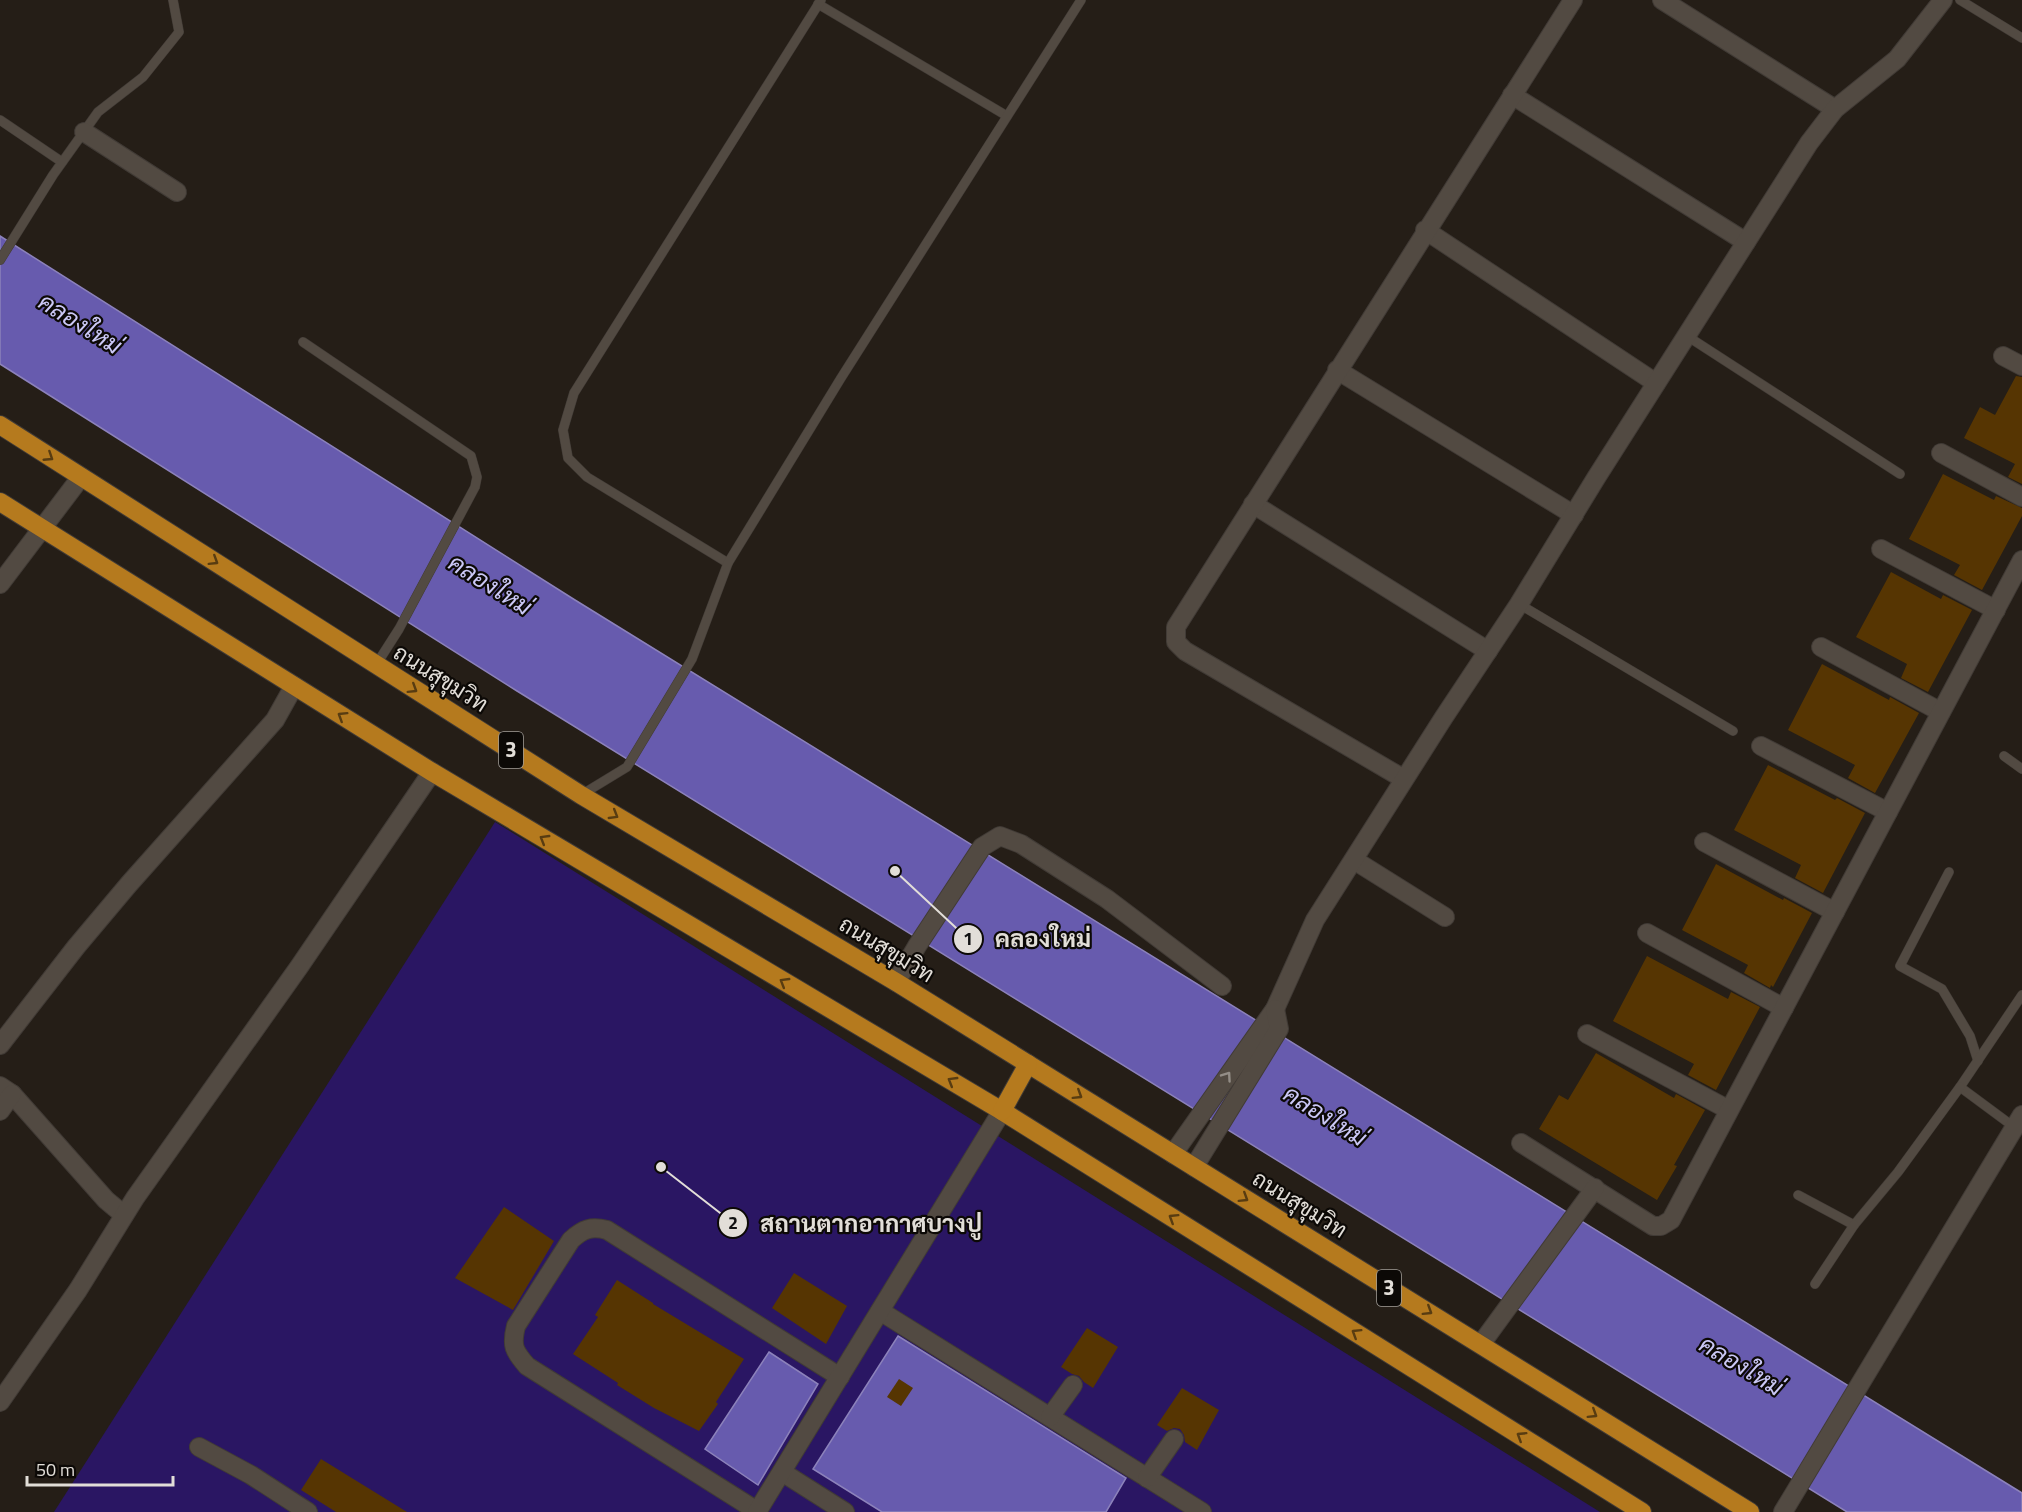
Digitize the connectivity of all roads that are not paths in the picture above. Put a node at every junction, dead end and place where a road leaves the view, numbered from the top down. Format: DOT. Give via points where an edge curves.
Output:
graph roads {
  1 [pos="173,0"];
  2 [pos="1081,0"];
  3 [pos="1573,0"];
  4 [pos="1662,0"];
  5 [pos="1943,0"];
  6 [pos="1960,0"];
  7 [pos="820,2"];
  8 [pos="2022,38"];
  9 [pos="1512,96"];
  10 [pos="1835,109"];
  11 [pos="1007,116"];
  12 [pos="0,120"];
  13 [pos="84,132"];
  14 [pos="62,162"];
  15 [pos="177,192"];
  16 [pos="1425,230"];
  17 [pos="1746,242"];
  18 [pos="0,260"];
  19 [pos="1687,336"];
  20 [pos="303,342"];
  21 [pos="2003,356"];
  22 [pos="2022,366"];
  23 [pos="1337,370"];
  24 [pos="1656,383"];
  25 [pos="0,425"];
  26 [pos="1941,453"];
  27 [pos="1900,474"];
  28 [pos="81,477"];
  29 [pos="2022,497"];
  30 [pos="0,502"];
  31 [pos="1253,504"];
  32 [pos="1574,514"];
  33 [pos="42,528"];
  34 [pos="1881,549"];
  35 [pos="2022,560"];
  36 [pos="728,563"];
  37 [pos="0,584"];
  38 [pos="1519,604"];
  39 [pos="1996,610"];
  40 [pos="1821,647"];
  41 [pos="1488,651"];
  42 [pos="376,665"];
  43 [pos="294,686"];
  44 [pos="1941,712"];
  45 [pos="1733,731"];
  46 [pos="1761,746"];
  47 [pos="2004,756"];
  48 [pos="2022,769"];
  49 [pos="432,772"];
  50 [pos="1404,778"];
  51 [pos="581,795"];
  52 [pos="1888,812"];
  53 [pos="1704,842"];
  54 [pos="1354,860"];
  55 [pos="1949,872"];
  56 [pos="1835,912"];
  57 [pos="1445,917"];
  58 [pos="1647,933"];
  59 [pos="896,982"];
  60 [pos="1222,986"];
  61 [pos="2022,995"];
  62 [pos="1784,1008"];
  63 [pos="1273,1019"];
  64 [pos="1587,1034"];
  65 [pos="0,1045"];
  66 [pos="1978,1061"];
  67 [pos="1028,1064"];
  68 [pos="1960,1087"];
  69 [pos="6,1090"];
  70 [pos="1729,1110"];
  71 [pos="0,1111"];
  72 [pos="1002,1111"];
  73 [pos="2018,1121"];
  74 [pos="1521,1143"];
  75 [pos="1173,1154"];
  76 [pos="1194,1167"];
  77 [pos="1595,1188"];
  78 [pos="1798,1195"];
  79 [pos="124,1215"];
  80 [pos="1854,1225"];
  81 [pos="1815,1284"];
  82 [pos="880,1311"];
  83 [pos="1480,1344"];
  84 [pos="840,1377"];
  85 [pos="1073,1385"];
  86 [pos="0,1402"];
  87 [pos="1050,1417"];
  88 [pos="1174,1439"];
  89 [pos="199,1447"];
  90 [pos="782,1472"];
  91 [pos="1147,1478"];
  92 [pos="308,1512"];
  93 [pos="757,1512"];
  94 [pos="845,1512"];
  95 [pos="1202,1512"];
  96 [pos="1642,1512"];
  97 [pos="1750,1512"];
  98 [pos="1783,1512"];
  1 -- 13 [label="lane" via="179,32 143,77 98,112"];
  2 -- 11 [label="lane"];
  3 -- 9 [label="street"];
  4 -- 10 [label="street"];
  5 -- 10 [label="street" via="1897,59"];
  6 -- 8 [label="lane"];
  7 -- 11 [label="lane"];
  7 -- 36 [label="lane" via="574,393 563,430 568,458 587,477"];
  9 -- 16 [label="street"];
  9 -- 17 [label="street"];
  10 -- 17 [label="street"];
  11 -- 36 [label="lane"];
  12 -- 14 [label="lane"];
  13 -- 14 [label="lane"];
  13 -- 15 [label="street"];
  14 -- 18 [label="lane"];
  16 -- 23 [label="street"];
  16 -- 24 [label="street"];
  17 -- 19 [label="street"];
  19 -- 24 [label="street"];
  19 -- 27 [label="lane"];
  20 -- 42 [label="lane" via="471,456 477,477 460,516"];
  21 -- 22 [label="street"];
  23 -- 31 [label="street"];
  23 -- 32 [label="street"];
  24 -- 32 [label="street"];
  25 -- 28 [label="highway, ถนนสุขุมวิท / 3, one-way"];
  26 -- 29 [label="street"];
  28 -- 33 [label="street"];
  28 -- 42 [label="highway, ถนนสุขุมวิท / 3, one-way"];
  30 -- 33 [label="highway"];
  31 -- 41 [label="street"];
  31 -- 50 [label="street" via="1176,627 1176,642 1185,651"];
  32 -- 38 [label="street"];
  33 -- 37 [label="street"];
  33 -- 43 [label="highway"];
  34 -- 39 [label="street"];
  35 -- 39 [label="street"];
  36 -- 51 [label="lane" via="692,659 627,767"];
  38 -- 41 [label="street"];
  38 -- 45 [label="lane"];
  39 -- 44 [label="street"];
  40 -- 44 [label="street"];
  41 -- 50 [label="street"];
  42 -- 51 [label="highway, ถนนสุขุมวิท / 3, one-way"];
  49 -- 43 [label="highway, one-way"];
  43 -- 65 [label="street" via="275,720 121,893"];
  44 -- 52 [label="street"];
  46 -- 52 [label="street"];
  47 -- 48 [label="lane"];
  72 -- 49 [label="highway, one-way"];
  49 -- 79 [label="street"];
  50 -- 54 [label="street"];
  51 -- 59 [label="highway, ถนนสุขุมวิท / 3, one-way"];
  52 -- 56 [label="street"];
  53 -- 56 [label="street"];
  54 -- 57 [label="street"];
  54 -- 63 [label="street" via="1315,920"];
  55 -- 66 [label="lane" via="1900,966 1942,989 1970,1036"];
  56 -- 62 [label="street"];
  58 -- 62 [label="street"];
  59 -- 60 [label="street" via="982,847 1000,836 1021,844 1107,899"];
  59 -- 67 [label="highway, ถนนสุขุมวิท / 3"];
  61 -- 66 [label="lane"];
  62 -- 70 [label="street"];
  75 -- 63 [label="street, one-way"];
  63 -- 76 [label="street"];
  64 -- 70 [label="street"];
  66 -- 68 [label="lane"];
  67 -- 72 [label="highway"];
  67 -- 75 [label="highway, ถนนสุขุมวิท / 3, one-way"];
  68 -- 73 [label="lane"];
  68 -- 80 [label="lane"];
  69 -- 71 [label="street"];
  69 -- 79 [label="street"];
  70 -- 77 [label="street" via="1671,1220 1661,1226 1653,1226"];
  72 -- 82 [label="street"];
  96 -- 72 [label="highway, one-way"];
  73 -- 98 [label="street"];
  74 -- 77 [label="street"];
  75 -- 76 [label="highway, ถนนสุขุมวิท / 3"];
  76 -- 83 [label="highway, ถนนสุขุมวิท / 3, one-way"];
  77 -- 83 [label="street"];
  78 -- 80 [label="lane"];
  79 -- 86 [label="street" via="78,1290"];
  80 -- 81 [label="lane"];
  82 -- 84 [label="street"];
  82 -- 87 [label="street"];
  83 -- 97 [label="highway, ถนนสุขุมวิท / 3, one-way"];
  84 -- 90 [label="street"];
  84 -- 93 [label="street" via="607,1230 595,1227 582,1230 571,1240 516,1326 515,1351 526,1366"];
  85 -- 87 [label="street"];
  87 -- 91 [label="street"];
  88 -- 91 [label="street"];
  89 -- 92 [label="street"];
  90 -- 93 [label="street"];
  90 -- 94 [label="street"];
  91 -- 95 [label="street"];
}
